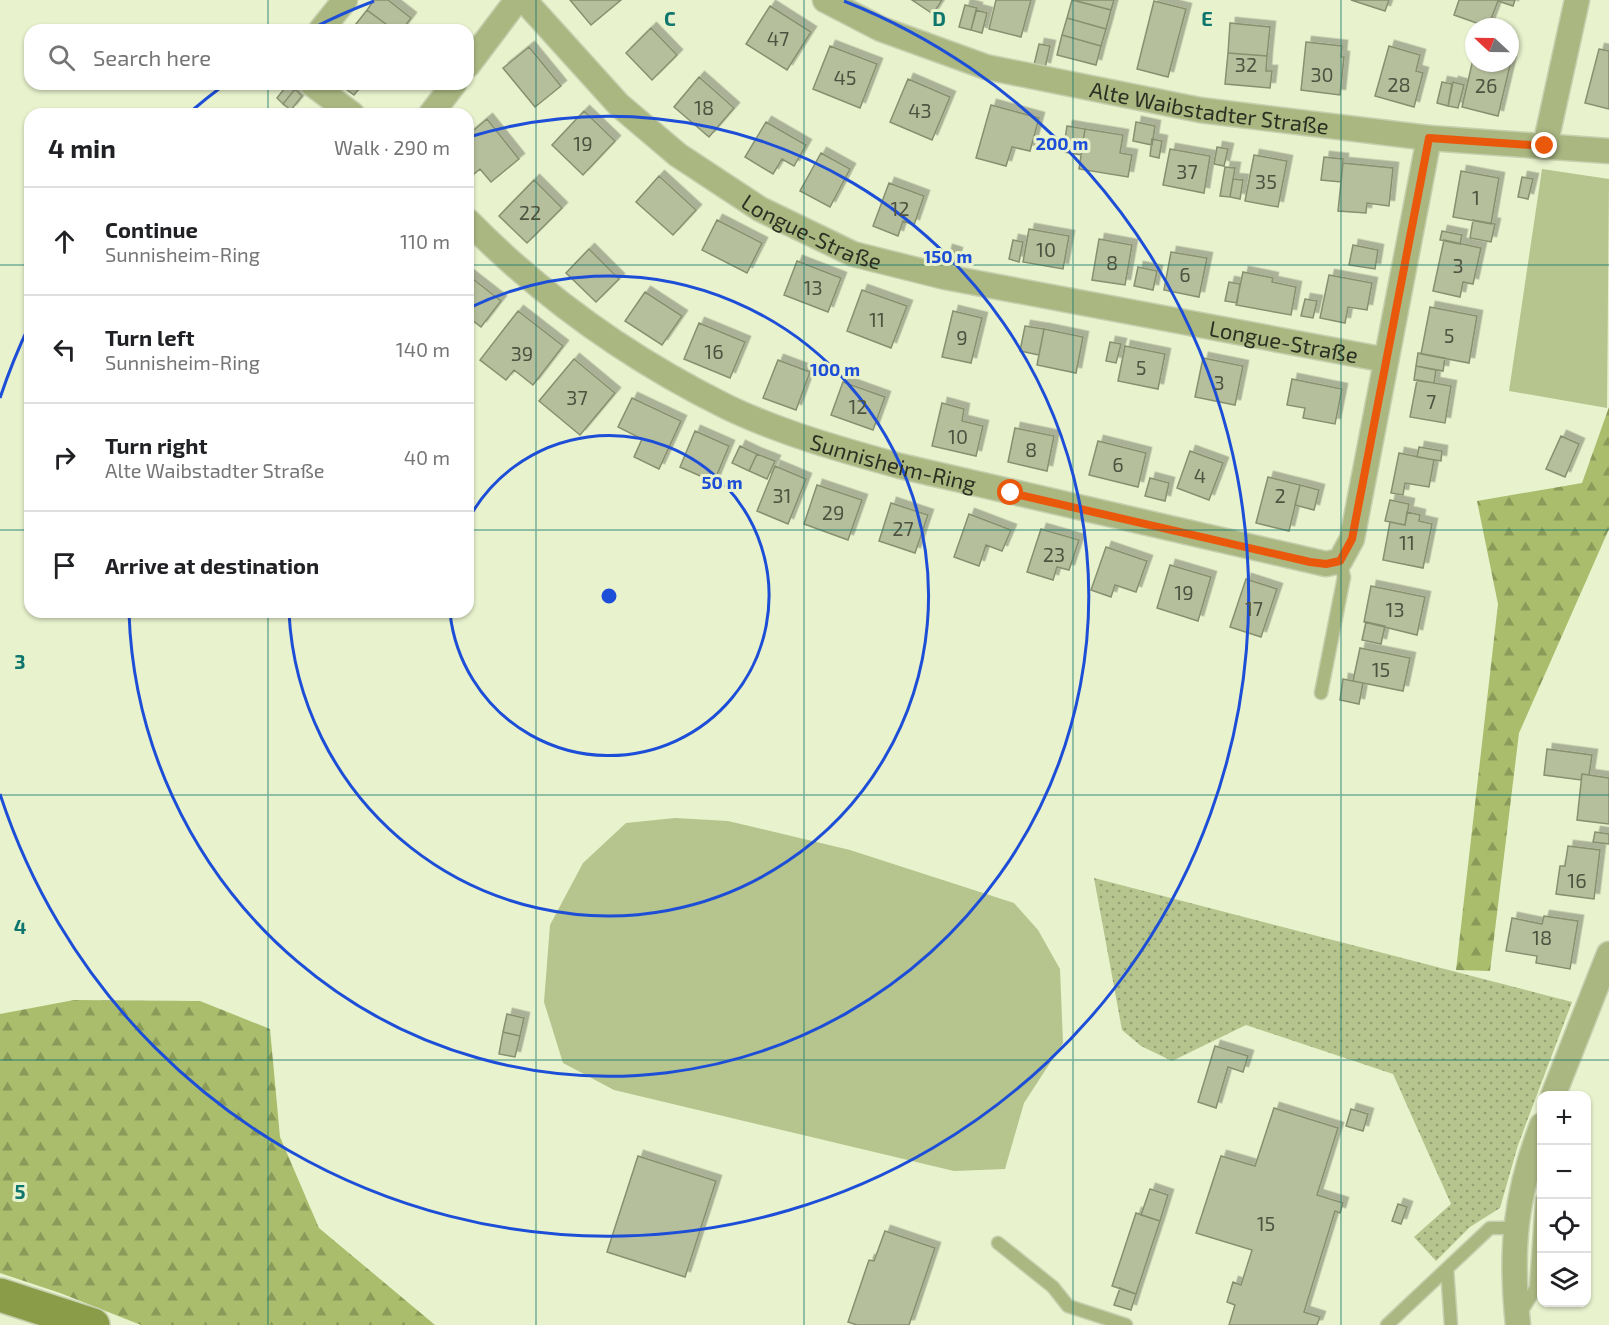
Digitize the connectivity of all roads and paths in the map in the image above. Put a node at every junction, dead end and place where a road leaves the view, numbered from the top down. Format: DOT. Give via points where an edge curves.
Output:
graph roads {
  1 [pos="345,0"];
  2 [pos="517,0"];
  3 [pos="524,0"];
  4 [pos="825,0"];
  5 [pos="1577,0"];
  6 [pos="858,8"];
  7 [pos="326,24"];
  8 [pos="474,57"];
  9 [pos="320,90"];
  10 [pos="449,90"];
  11 [pos="344,108"];
  12 [pos="436,108"];
  13 [pos="1429,138"];
  14 [pos="1545,146"];
  15 [pos="1609,152"];
  16 [pos="474,227"];
  17 [pos="1386,360"];
  18 [pos="1340,561"];
  19 [pos="1321,693"];
  20 [pos="1609,954"];
  21 [pos="1555,1091"];
  22 [pos="1537,1138"];
  23 [pos="1515,1228"];
  24 [pos="998,1243"];
  25 [pos="1538,1253"];
  26 [pos="1447,1269"];
  27 [pos="0,1295"];
  28 [pos="1517,1322"];
  29 [pos="93,1325"];
  30 [pos="1126,1325"];
  31 [pos="1388,1325"];
  32 [pos="1451,1325"];
  1 -- 7 [label="street"];
  2 -- 8 [label="street"];
  3 -- 17 [label="street, Longue-Straße" via="619,105 678,155 760,209 853,254 945,277"];
  4 -- 6 [label="street, Alte Waibstadter Straße"];
  5 -- 14 [label="street"];
  6 -- 13 [label="street, Alte Waibstadter Straße" via="986,67 1200,110"];
  9 -- 11 [label="street"];
  10 -- 12 [label="street"];
  13 -- 14 [label="street, Alte Waibstadter Straße"];
  13 -- 17 [label="street"];
  14 -- 15 [label="street, Alte Waibstadter Straße"];
  16 -- 18 [label="street, Sunnisheim-Ring" via="544,291 637,357 728,407 840,450 900,466 1310,562"];
  17 -- 18 [label="street" via="1352,539"];
  18 -- 19 [label="lane" via="1344,577"];
  20 -- 21 [label="street"];
  22 -- 23 [label="street" via="1526,1167"];
  23 -- 26 [label="lane" via="1490,1228"];
  23 -- 28 [label="street" via="1512,1275"];
  24 -- 30 [label="lane" via="1053,1287 1068,1306"];
  25 -- 28 [label="lane" via="1536,1288"];
  26 -- 31 [label="lane"];
  26 -- 32 [label="lane"];
  27 -- 29 [label="main road"];
}
